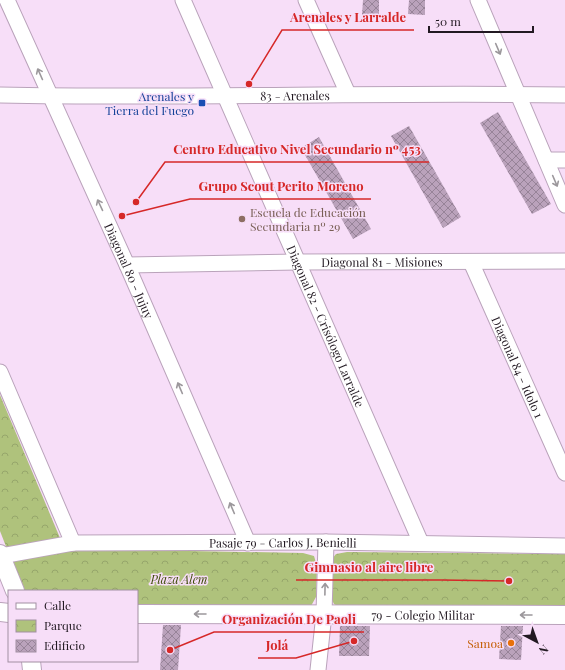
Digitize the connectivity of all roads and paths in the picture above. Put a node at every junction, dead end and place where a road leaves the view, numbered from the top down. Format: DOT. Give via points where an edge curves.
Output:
graph roads {
  1 [pos="7,0"];
  2 [pos="182,0"];
  3 [pos="306,0"];
  4 [pos="478,0"];
  5 [pos="348,94"];
  6 [pos="517,94"];
  7 [pos="0,95"];
  8 [pos="565,95"];
  9 [pos="50,96"];
  10 [pos="226,96"];
  11 [pos="546,160"];
  12 [pos="565,160"];
  13 [pos="565,205"];
  14 [pos="565,260"];
  15 [pos="298,262"];
  16 [pos="471,262"];
  17 [pos="127,265"];
  18 [pos="0,372"];
  19 [pos="565,473"];
  20 [pos="326,542"];
  21 [pos="72,543"];
  22 [pos="248,543"];
  23 [pos="421,543"];
  24 [pos="565,546"];
  25 [pos="0,555"];
  26 [pos="16,590"];
  27 [pos="138,614"];
  28 [pos="324,614"];
  29 [pos="565,615"];
  30 [pos="318,670"];
  9 -- 1 [label="street, Diagonal 80 - Jujuy, one-way"];
  2 -- 10 [label="street, Diagonal 82 - Crisólogo Larralde"];
  3 -- 5 [label="street"];
  4 -- 6 [label="street, one-way"];
  5 -- 6 [label="street, 83 - Arenales"];
  5 -- 10 [label="street, 83 - Arenales"];
  6 -- 8 [label="street, 83 - Arenales"];
  6 -- 11 [label="street"];
  7 -- 9 [label="street, 83 - Arenales"];
  9 -- 10 [label="street, 83 - Arenales"];
  17 -- 9 [label="street, Diagonal 80 - Jujuy, one-way"];
  10 -- 15 [label="street, Diagonal 82 - Crisólogo Larralde"];
  11 -- 12 [label="street"];
  11 -- 13 [label="street, one-way"];
  14 -- 16 [label="street, Diagonal 81 - Misiones"];
  15 -- 16 [label="street, Diagonal 81 - Misiones"];
  15 -- 17 [label="street, Diagonal 81 - Misiones"];
  15 -- 23 [label="street, Diagonal 82 - Crisólogo Larralde"];
  16 -- 19 [label="street, Diagonal 84 - Idolo 1"];
  22 -- 17 [label="street, Diagonal 80 - Jujuy, one-way"];
  18 -- 21 [label="street"];
  20 -- 22 [label="street, Pasaje 79 - Carlos J. Benielli"];
  20 -- 23 [label="street, Pasaje 79 - Carlos J. Benielli"];
  28 -- 20 [label="street, one-way"];
  21 -- 22 [label="street, Pasaje 79 - Carlos J. Benielli"];
  21 -- 25 [label="street, Pasaje 79 - Carlos J. Benielli"];
  23 -- 24 [label="street, Pasaje 79 - Carlos J. Benielli"];
  25 -- 26 [label="street"];
  28 -- 27 [label="street, 79 - Colegio Militar, one-way"];
  29 -- 28 [label="street, 79 - Colegio Militar, one-way"];
  28 -- 30 [label="street"];
}
